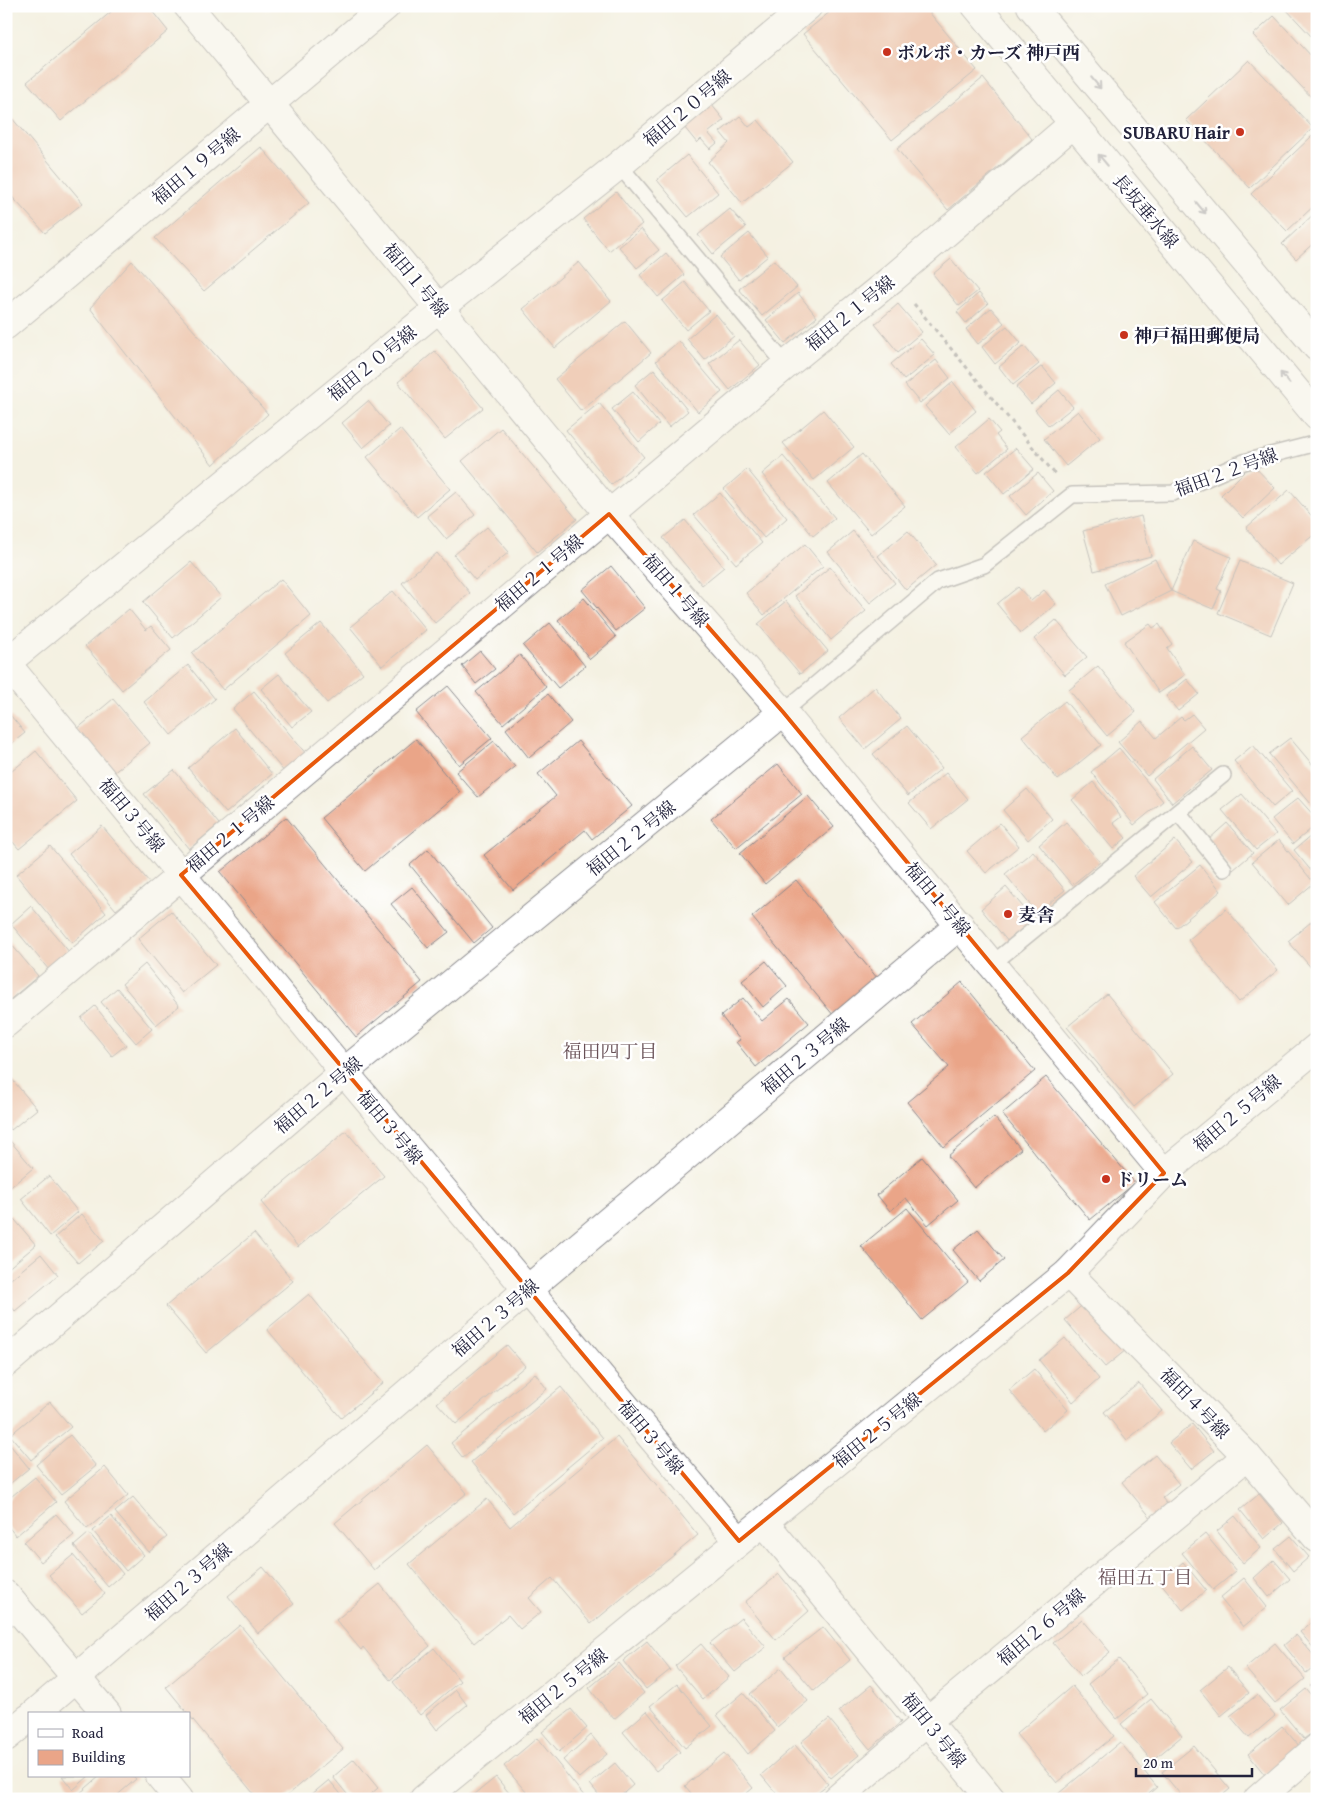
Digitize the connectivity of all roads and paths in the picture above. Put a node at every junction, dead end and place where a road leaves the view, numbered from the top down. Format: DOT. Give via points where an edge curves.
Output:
graph roads {
  1 [pos="188,6"];
  2 [pos="386,6"];
  3 [pos="808,6"];
  4 [pos="976,6"];
  5 [pos="1031,6"];
  6 [pos="270,104"];
  7 [pos="1073,124"];
  8 [pos="620,165"];
  9 [pos="893,278"];
  10 [pos="439,308"];
  11 [pos="6,325"];
  12 [pos="1317,347"];
  13 [pos="786,365"];
  14 [pos="1317,416"];
  15 [pos="1317,443"];
  16 [pos="1072,494"];
  17 [pos="609,514"];
  18 [pos="6,663"];
  19 [pos="784,712"];
  20 [pos="1223,775"];
  21 [pos="1178,812"];
  22 [pos="1224,869"];
  23 [pos="181,875"];
  24 [pos="960,925"];
  25 [pos="992,964"];
  26 [pos="6,1023"];
  27 [pos="1317,1047"];
  28 [pos="344,1072"];
  29 [pos="1164,1173"];
  30 [pos="1068,1274"];
  31 [pos="527,1290"];
  32 [pos="6,1363"];
  33 [pos="1247,1456"];
  34 [pos="764,1522"];
  35 [pos="1317,1538"];
  36 [pos="739,1542"];
  37 [pos="6,1595"];
  38 [pos="76,1678"];
  39 [pos="36,1712"];
  40 [pos="105,1712"];
  41 [pos="28,1719"];
  42 [pos="927,1721"];
  43 [pos="6,1737"];
  44 [pos="1317,1748"];
  45 [pos="162,1778"];
  46 [pos="179,1799"];
  47 [pos="424,1799"];
  48 [pos="837,1799"];
  49 [pos="991,1799"];
  50 [pos="1258,1799"];
  1 -- 6 [label="street, 福田１号線"];
  2 -- 6 [label="street, 福田１９号線"];
  3 -- 8 [label="street, 福田２０号線"];
  4 -- 7 [label="street, 長坂垂水線"];
  5 -- 12 [label="street, one-way"];
  6 -- 10 [label="street, 福田１号線"];
  6 -- 11 [label="street, 福田１９号線"];
  7 -- 9 [label="street, 福田２１号線"];
  14 -- 7 [label="street, 長坂垂水線, one-way"];
  8 -- 10 [label="street, 福田２０号線"];
  8 -- 13 [label="lane"];
  9 -- 13 [label="street, 福田２１号線"];
  9 -- 16 [label="path"];
  10 -- 17 [label="street, 福田１号線"];
  10 -- 18 [label="street, 福田２０号線"];
  13 -- 17 [label="street, 福田２１号線"];
  15 -- 16 [label="lane, 福田２２号線" via="1244,462 1173,493"];
  16 -- 19 [label="lane, 福田２２号線" via="984,565 938,581"];
  17 -- 19 [label="street, 福田１号線"];
  17 -- 23 [label="street, 福田２１号線"];
  18 -- 23 [label="street, 福田３号線"];
  19 -- 24 [label="street, 福田１号線"];
  19 -- 28 [label="street, 福田２２号線"];
  20 -- 21 [label="lane"];
  21 -- 22 [label="lane"];
  21 -- 25 [label="lane"];
  23 -- 26 [label="street, 福田２１号線"];
  23 -- 28 [label="street, 福田３号線"];
  24 -- 25 [label="street, 福田１号線"];
  24 -- 31 [label="street, 福田２３号線"];
  25 -- 29 [label="street, 福田１号線"];
  27 -- 29 [label="street, 福田２５号線"];
  28 -- 31 [label="street, 福田３号線"];
  28 -- 32 [label="street, 福田２２号線"];
  29 -- 30 [label="street, 福田２５号線"];
  30 -- 33 [label="street, 福田４号線"];
  30 -- 34 [label="street, 福田２５号線"];
  31 -- 36 [label="street, 福田３号線"];
  31 -- 38 [label="street, 福田２３号線"];
  33 -- 35 [label="street, 福田４号線"];
  33 -- 42 [label="street, 福田２６号線"];
  34 -- 36 [label="street, 福田２５号線"];
  34 -- 42 [label="street, 福田３号線"];
  36 -- 47 [label="street, 福田２５号線"];
  37 -- 38 [label="street"];
  38 -- 39 [label="street, 福田２３号線"];
  38 -- 40 [label="street"];
  41 -- 43 [label="street"];
  42 -- 48 [label="street, 福田２６号線"];
  42 -- 49 [label="street, 福田３号線"];
  44 -- 50 [label="street"];
  45 -- 46 [label="street"];
}
